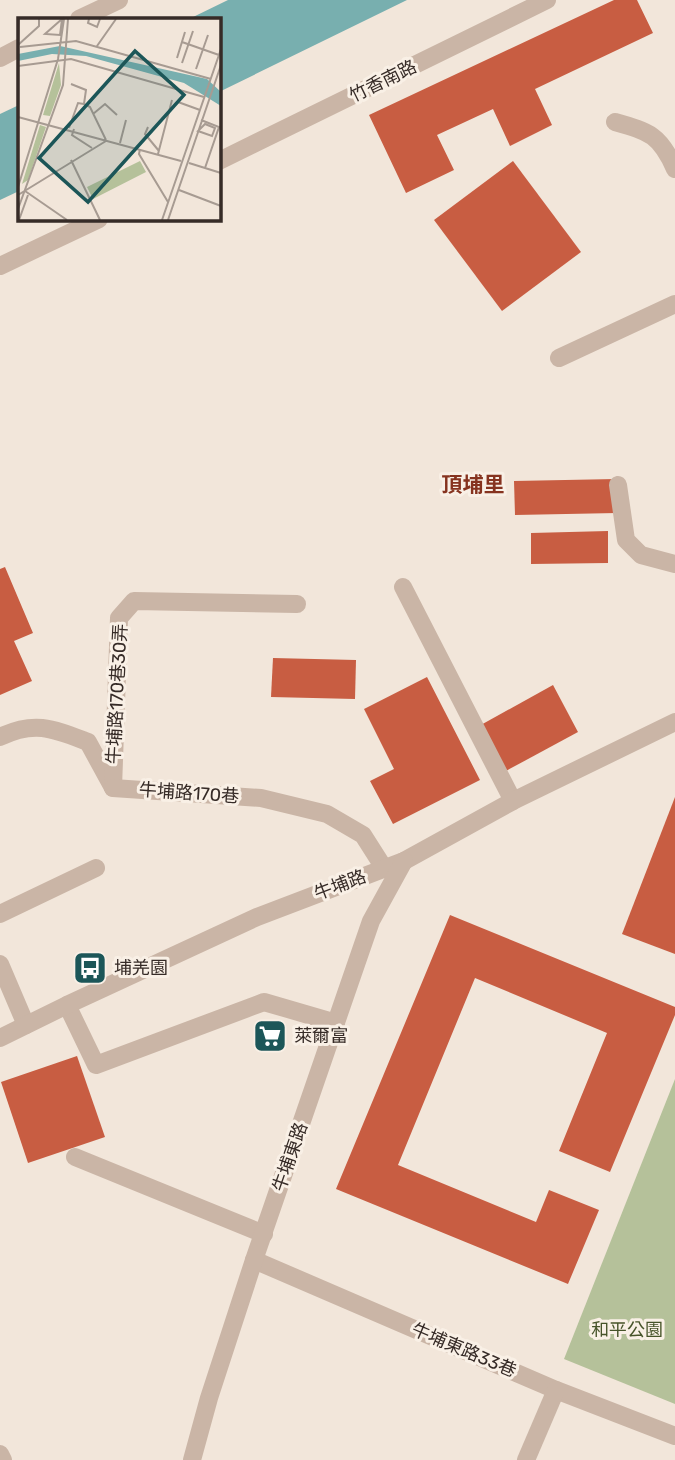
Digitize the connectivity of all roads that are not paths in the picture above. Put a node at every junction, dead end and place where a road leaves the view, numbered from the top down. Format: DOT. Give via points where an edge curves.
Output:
graph roads {
  1 [pos="119,0"];
  2 [pos="547,0"];
  3 [pos="81,18"];
  4 [pos="18,49"];
  5 [pos="0,58"];
  6 [pos="615,122"];
  7 [pos="220,161"];
  8 [pos="675,169"];
  9 [pos="97,220"];
  10 [pos="0,266"];
  11 [pos="675,304"];
  12 [pos="559,358"];
  13 [pos="618,485"];
  14 [pos="675,564"];
  15 [pos="403,587"];
  16 [pos="297,604"];
  17 [pos="675,722"];
  18 [pos="0,737"];
  19 [pos="113,788"];
  20 [pos="513,801"];
  21 [pos="404,861"];
  22 [pos="96,868"];
  23 [pos="384,868"];
  24 [pos="0,914"];
  25 [pos="0,964"];
  26 [pos="66,1004"];
  27 [pos="336,1023"];
  28 [pos="26,1025"];
  29 [pos="0,1038"];
  30 [pos="75,1157"];
  31 [pos="264,1234"];
  32 [pos="254,1260"];
  33 [pos="556,1390"];
  34 [pos="675,1436"];
  35 [pos="0,1454"];
  36 [pos="528,1459"];
  37 [pos="3,1460"];
  38 [pos="192,1460"];
  1 -- 3 [label="street"];
  2 -- 7 [label="street, 竹香南路"];
  4 -- 5 [label="street"];
  6 -- 8 [label="street" via="643,130 665,147"];
  9 -- 10 [label="street"];
  11 -- 12 [label="street"];
  13 -- 14 [label="street" via="626,540 641,555"];
  15 -- 20 [label="street"];
  16 -- 19 [label="street, 牛埔路170巷30弄" via="134,601 119,618"];
  17 -- 20 [label="street, 牛埔路"];
  18 -- 19 [label="street, 牛埔路170巷" via="47,726 88,742"];
  19 -- 23 [label="street, 牛埔路170巷" via="261,798 327,814 363,835"];
  20 -- 21 [label="street, 牛埔路"];
  21 -- 23 [label="street, 牛埔路"];
  21 -- 27 [label="street, 牛埔東路" via="371,921"];
  22 -- 24 [label="street"];
  23 -- 26 [label="street, 牛埔路" via="257,917"];
  25 -- 28 [label="street"];
  26 -- 27 [label="street" via="96,1065 264,1002"];
  26 -- 28 [label="street, 牛埔路"];
  27 -- 31 [label="street, 牛埔東路"];
  28 -- 29 [label="street, 牛埔路"];
  30 -- 31 [label="street"];
  31 -- 32 [label="street, 牛埔東路"];
  32 -- 33 [label="street, 牛埔東路33巷"];
  32 -- 38 [label="street, 牛埔東路"];
  33 -- 34 [label="street, 牛埔東路33巷"];
  33 -- 36 [label="street"];
  35 -- 37 [label="street"];
}
